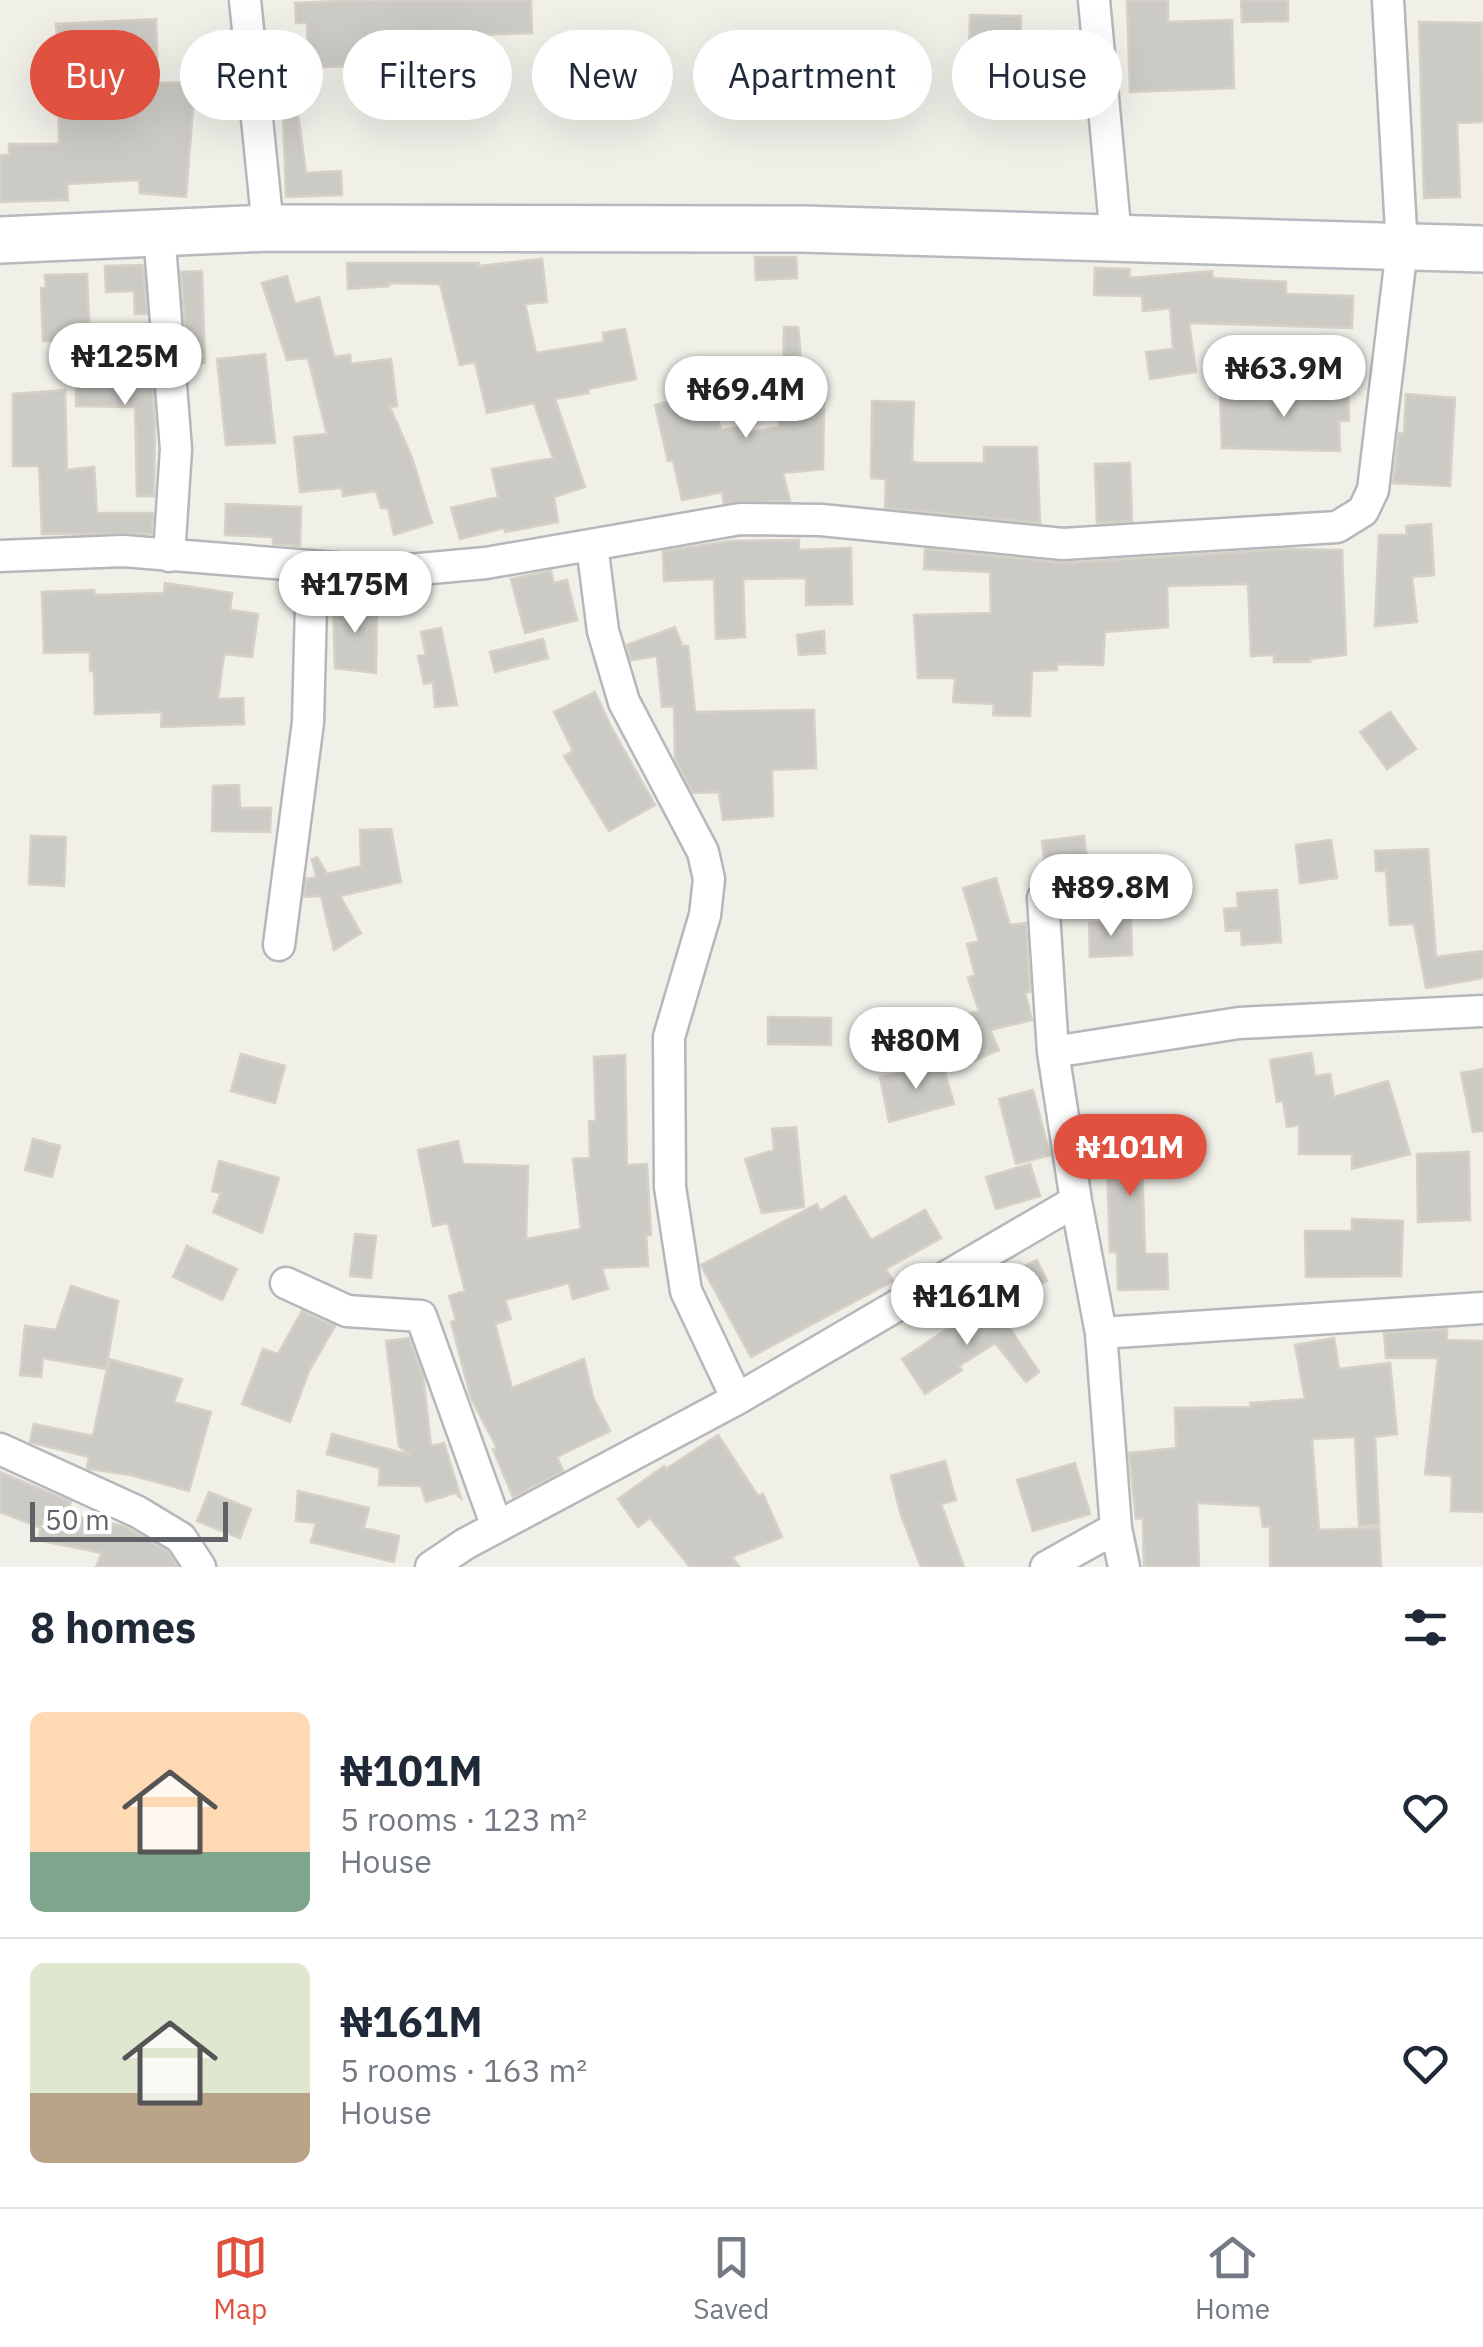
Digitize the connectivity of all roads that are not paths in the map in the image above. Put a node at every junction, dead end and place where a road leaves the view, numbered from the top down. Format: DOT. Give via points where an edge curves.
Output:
graph roads {
  1 [pos="244,0"];
  2 [pos="1094,0"];
  3 [pos="1388,0"];
  4 [pos="268,228"];
  5 [pos="159,232"];
  6 [pos="1116,238"];
  7 [pos="0,240"];
  8 [pos="1402,248"];
  9 [pos="1483,249"];
  10 [pos="592,545"];
  11 [pos="0,556"];
  12 [pos="169,556"];
  13 [pos="312,566"];
  14 [pos="1043,898"];
  15 [pos="279,945"];
  16 [pos="1483,1011"];
  17 [pos="1054,1052"];
  18 [pos="1076,1201"];
  19 [pos="286,1283"];
  20 [pos="1483,1308"];
  21 [pos="1101,1333"];
  22 [pos="737,1399"];
  23 [pos="0,1449"];
  24 [pos="497,1527"];
  25 [pos="1116,1528"];
  26 [pos="200,1567"];
  27 [pos="430,1567"];
  28 [pos="1046,1567"];
  29 [pos="1124,1567"];
  1 -- 4 [label="street"];
  2 -- 6 [label="street"];
  3 -- 8 [label="street"];
  4 -- 5 [label="street"];
  4 -- 6 [label="street" via="802,229"];
  5 -- 7 [label="street"];
  5 -- 12 [label="street" via="176,449"];
  6 -- 8 [label="street"];
  8 -- 9 [label="street"];
  8 -- 10 [label="street" via="1373,490 1363,511 1336,527 1064,544 821,520 740,519"];
  10 -- 13 [label="street" via="386,572"];
  10 -- 22 [label="street" via="603,631 624,702 703,852 710,879 706,915 668,1037 670,1187 686,1291"];
  11 -- 12 [label="street"];
  12 -- 13 [label="street"];
  13 -- 15 [label="street" via="308,722"];
  14 -- 17 [label="street"];
  16 -- 17 [label="street" via="1239,1023"];
  17 -- 18 [label="street"];
  18 -- 21 [label="street"];
  18 -- 22 [label="street"];
  19 -- 24 [label="street" via="347,1311 421,1316"];
  20 -- 21 [label="street"];
  21 -- 25 [label="street"];
  22 -- 24 [label="street"];
  23 -- 26 [label="street" via="138,1512 181,1538"];
  24 -- 27 [label="street"];
  25 -- 28 [label="street"];
  25 -- 29 [label="street"];
}
